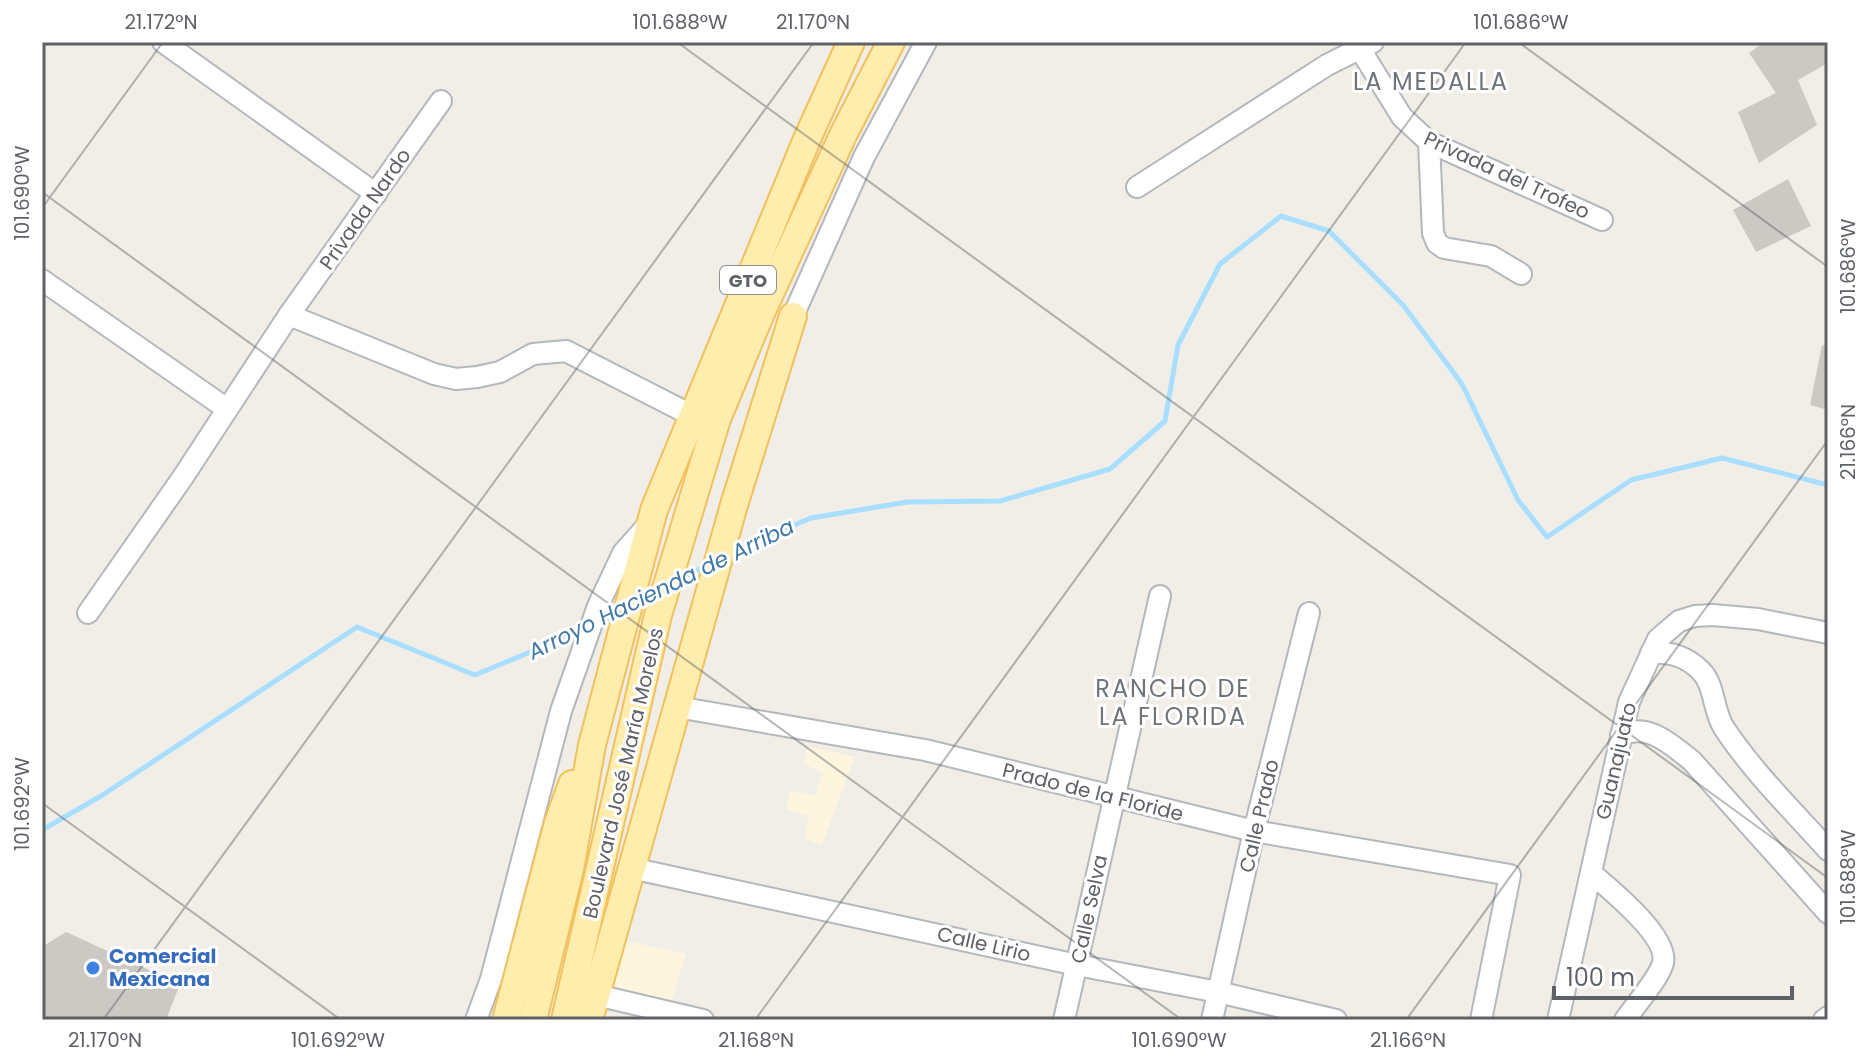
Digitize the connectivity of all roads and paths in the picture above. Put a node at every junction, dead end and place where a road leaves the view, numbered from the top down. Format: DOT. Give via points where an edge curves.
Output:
graph roads {
  1 [pos="163,42"];
  2 [pos="851,42"];
  3 [pos="891,42"];
  4 [pos="926,42"];
  5 [pos="1366,46"];
  6 [pos="441,101"];
  7 [pos="1429,142"];
  8 [pos="1137,187"];
  9 [pos="376,194"];
  10 [pos="1602,220"];
  11 [pos="1521,274"];
  12 [pos="42,280"];
  13 [pos="289,315"];
  14 [pos="793,316"];
  15 [pos="725,399"];
  16 [pos="227,409"];
  17 [pos="691,415"];
  18 [pos="652,520"];
  19 [pos="1160,596"];
  20 [pos="88,613"];
  21 [pos="1309,613"];
  22 [pos="1828,633"];
  23 [pos="1651,653"];
  24 [pos="677,707"];
  25 [pos="1621,735"];
  26 [pos="592,745"];
  27 [pos="1113,797"];
  28 [pos="1254,831"];
  29 [pos="1828,850"];
  30 [pos="631,868"];
  31 [pos="1591,873"];
  32 [pos="1828,913"];
  33 [pos="1077,965"];
  34 [pos="1218,992"];
  35 [pos="592,1008"];
  36 [pos="476,1020"];
  37 [pos="506,1020"];
  38 [pos="533,1020"];
  39 [pos="565,1020"];
  40 [pos="703,1020"];
  41 [pos="1064,1020"];
  42 [pos="1212,1020"];
  43 [pos="1336,1020"];
  44 [pos="1481,1020"];
  45 [pos="1558,1020"];
  46 [pos="1625,1020"];
  1 -- 9 [label="street"];
  2 -- 17 [label="main road, Boulevard José María Morelos / GTO"];
  3 -- 15 [label="main road, Boulevard José María Morelos / GTO" via="844,133"];
  4 -- 14 [label="street" via="864,157"];
  5 -- 7 [label="street, Privada del Trofeo" via="1402,117"];
  5 -- 8 [label="street, Privada del Trofeo" via="1327,65"];
  6 -- 9 [label="street, Privada Nardo"];
  7 -- 10 [label="street, Privada del Trofeo"];
  7 -- 11 [label="street" via="1437,243 1491,256"];
  9 -- 13 [label="street, Privada Nardo"];
  12 -- 16 [label="street"];
  13 -- 16 [label="street, Privada Nardo"];
  13 -- 17 [label="street" via="456,379 500,372 533,354 566,351"];
  14 -- 15 [label="main road"];
  14 -- 24 [label="main road"];
  15 -- 39 [label="main road, Boulevard José María Morelos / GTO" via="658,615"];
  16 -- 20 [label="street, Privada Nardo"];
  17 -- 18 [label="main road, Boulevard José María Morelos / GTO"];
  18 -- 26 [label="main road, Boulevard José María Morelos / GTO"];
  18 -- 36 [label="street, Boulevard José María Morelos" via="623,553 561,711"];
  19 -- 27 [label="street, Calle Selva"];
  21 -- 28 [label="street, Calle Prado"];
  22 -- 23 [label="street, Guanajuato" via="1731,616 1695,616 1666,630"];
  23 -- 25 [label="street, Guanajuato"];
  23 -- 29 [label="street" via="1674,652 1701,671 1723,726"];
  24 -- 27 [label="street, Prado de la Floride" via="925,750"];
  24 -- 30 [label="main road"];
  25 -- 31 [label="street, Guanajuato"];
  25 -- 32 [label="street" via="1650,734 1692,761"];
  26 -- 37 [label="main road" via="558,823"];
  26 -- 38 [label="main road, Boulevard José María Morelos / GTO" via="570,869"];
  27 -- 28 [label="street, Prado de la Floride"];
  27 -- 33 [label="street, Calle Selva"];
  28 -- 34 [label="street, Calle Prado"];
  28 -- 44 [label="street, Prado de la Floride" via="1510,875"];
  30 -- 33 [label="street, Calle Lirio"];
  30 -- 35 [label="main road"];
  31 -- 45 [label="street, Guanajuato"];
  31 -- 46 [label="street" via="1640,919 1663,952 1658,973"];
  33 -- 34 [label="street, Calle Lirio"];
  33 -- 41 [label="street, Calle Selva"];
  34 -- 42 [label="street, Calle Prado"];
  34 -- 43 [label="street, Calle Lirio"];
  35 -- 40 [label="street"];
}
